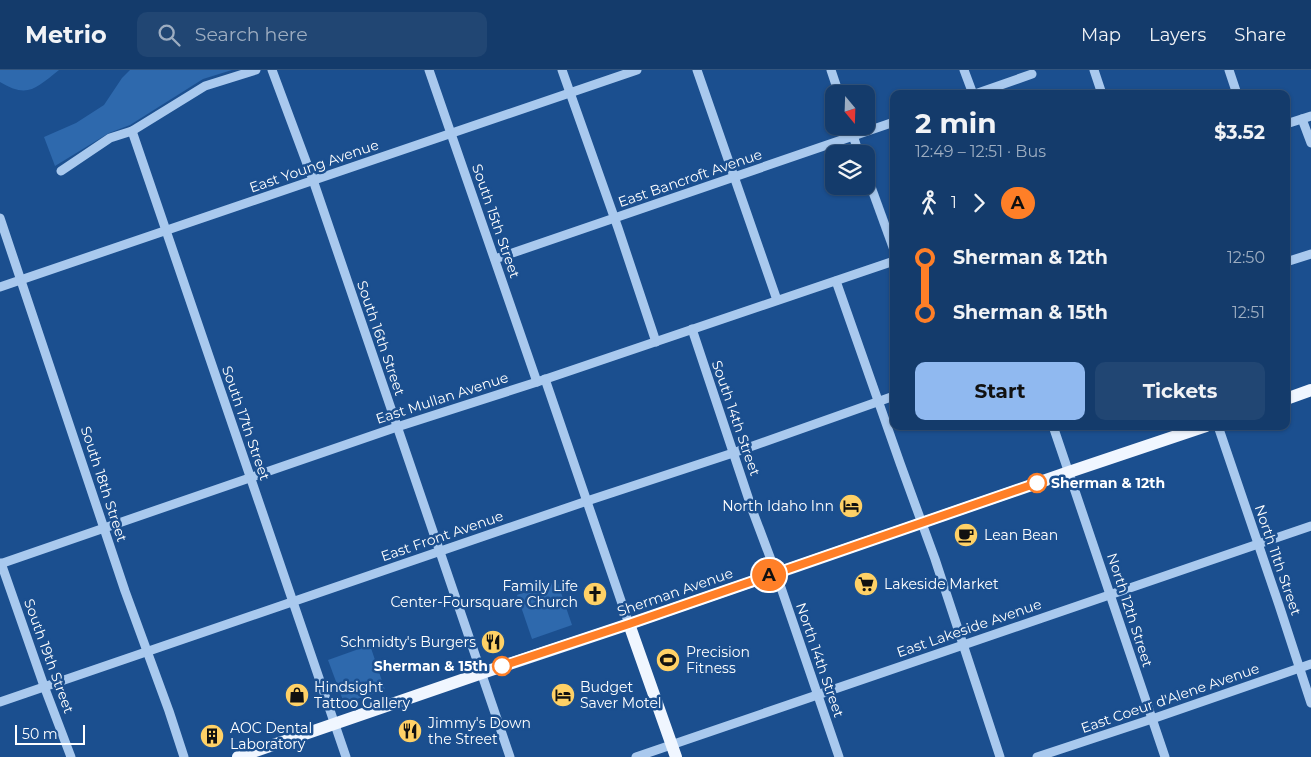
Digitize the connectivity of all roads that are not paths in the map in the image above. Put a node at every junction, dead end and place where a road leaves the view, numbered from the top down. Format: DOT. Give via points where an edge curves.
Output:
graph roads {
  1 [pos="256,70"];
  2 [pos="272,70"];
  3 [pos="429,70"];
  4 [pos="562,70"];
  5 [pos="636,70"];
  6 [pos="697,70"];
  7 [pos="830,70"];
  8 [pos="964,70"];
  9 [pos="1094,70"];
  10 [pos="1229,70"];
  11 [pos="1032,74"];
  12 [pos="836,85"];
  13 [pos="972,90"];
  14 [pos="986,90"];
  15 [pos="1101,90"];
  16 [pos="1236,90"];
  17 [pos="570,93"];
  18 [pos="1311,116"];
  19 [pos="1302,119"];
  20 [pos="890,123"];
  21 [pos="1290,123"];
  22 [pos="132,131"];
  23 [pos="451,133"];
  24 [pos="853,136"];
  25 [pos="1311,143"];
  26 [pos="856,145"];
  27 [pos="61,171"];
  28 [pos="735,177"];
  29 [pos="313,180"];
  30 [pos="874,195"];
  31 [pos="0,218"];
  32 [pos="614,218"];
  33 [pos="166,231"];
  34 [pos="890,239"];
  35 [pos="1311,254"];
  36 [pos="495,259"];
  37 [pos="890,261"];
  38 [pos="1290,261"];
  39 [pos="21,280"];
  40 [pos="836,280"];
  41 [pos="0,287"];
  42 [pos="777,300"];
  43 [pos="692,329"];
  44 [pos="656,342"];
  45 [pos="541,380"];
  46 [pos="1311,390"];
  47 [pos="890,397"];
  48 [pos="1290,398"];
  49 [pos="878,401"];
  50 [pos="397,427"];
  51 [pos="1054,430"];
  52 [pos="1194,430"];
  53 [pos="1219,430"];
  54 [pos="733,453"];
  55 [pos="1069,472"];
  56 [pos="250,478"];
  57 [pos="587,501"];
  58 [pos="922,522"];
  59 [pos="1311,526"];
  60 [pos="104,528"];
  61 [pos="1258,544"];
  62 [pos="440,552"];
  63 [pos="0,564"];
  64 [pos="776,573"];
  65 [pos="1110,594"];
  66 [pos="293,602"];
  67 [pos="629,624"];
  68 [pos="964,645"];
  69 [pos="148,651"];
  70 [pos="1311,664"];
  71 [pos="1299,668"];
  72 [pos="482,673"];
  73 [pos="44,686"];
  74 [pos="818,695"];
  75 [pos="0,702"];
  76 [pos="1311,703"];
  77 [pos="1152,719"];
  78 [pos="335,724"];
  79 [pos="674,751"];
  80 [pos="71,757"];
  81 [pos="184,757"];
  82 [pos="238,757"];
  83 [pos="346,757"];
  84 [pos="510,757"];
  85 [pos="636,757"];
  86 [pos="839,757"];
  87 [pos="1000,757"];
  88 [pos="1037,757"];
  89 [pos="1165,757"];
  1 -- 22 [label="street" via="205,86"];
  2 -- 29 [label="street, South 16th Street"];
  3 -- 23 [label="street, South 15th Street"];
  4 -- 17 [label="street"];
  5 -- 17 [label="street, East Young Avenue"];
  6 -- 28 [label="street"];
  7 -- 12 [label="street"];
  8 -- 13 [label="street"];
  9 -- 15 [label="street"];
  10 -- 16 [label="street"];
  11 -- 14 [label="street"];
  17 -- 23 [label="street, East Young Avenue"];
  17 -- 32 [label="street"];
  18 -- 19 [label="street"];
  19 -- 21 [label="street"];
  19 -- 25 [label="street"];
  20 -- 24 [label="street, East Bancroft Avenue"];
  22 -- 27 [label="street" via="110,138"];
  22 -- 33 [label="street, South 17th Street"];
  23 -- 29 [label="street, East Young Avenue"];
  23 -- 36 [label="street, South 15th Street"];
  24 -- 26 [label="street"];
  24 -- 28 [label="street, East Bancroft Avenue"];
  28 -- 32 [label="street, East Bancroft Avenue"];
  28 -- 42 [label="street"];
  29 -- 33 [label="street, East Young Avenue"];
  29 -- 50 [label="street, South 16th Street"];
  30 -- 34 [label="street"];
  31 -- 39 [label="street, South 18th Street"];
  32 -- 36 [label="street, East Bancroft Avenue"];
  32 -- 44 [label="street"];
  33 -- 39 [label="street, East Young Avenue"];
  33 -- 56 [label="street, South 17th Street"];
  35 -- 38 [label="street"];
  36 -- 45 [label="street, South 15th Street"];
  37 -- 40 [label="street, East Mullan Avenue"];
  39 -- 41 [label="street, East Young Avenue"];
  39 -- 60 [label="street, South 18th Street"];
  40 -- 42 [label="street, East Mullan Avenue"];
  40 -- 49 [label="street"];
  42 -- 43 [label="street, East Mullan Avenue"];
  43 -- 44 [label="street, East Mullan Avenue"];
  43 -- 54 [label="street, South 14th Street"];
  44 -- 45 [label="street, East Mullan Avenue"];
  45 -- 50 [label="street, East Mullan Avenue"];
  45 -- 57 [label="street, South 15th Street"];
  46 -- 48 [label="main road"];
  47 -- 49 [label="street, East Front Avenue"];
  49 -- 54 [label="street, East Front Avenue"];
  49 -- 58 [label="street"];
  50 -- 56 [label="street, East Mullan Avenue"];
  50 -- 62 [label="street, South 16th Street"];
  51 -- 55 [label="street, North 12th Street"];
  52 -- 55 [label="main road, Sherman Avenue"];
  53 -- 61 [label="street, North 11th Street"];
  54 -- 57 [label="street, East Front Avenue"];
  54 -- 64 [label="street, South 14th Street"];
  55 -- 58 [label="main road, Sherman Avenue"];
  55 -- 65 [label="street, North 12th Street"];
  56 -- 60 [label="street, East Mullan Avenue"];
  56 -- 66 [label="street, South 17th Street"];
  57 -- 62 [label="street, East Front Avenue"];
  57 -- 67 [label="street, South 15th Street"];
  58 -- 64 [label="main road, Sherman Avenue"];
  58 -- 68 [label="street"];
  59 -- 61 [label="street, East Lakeside Avenue"];
  60 -- 63 [label="street, East Mullan Avenue"];
  60 -- 69 [label="street, South 18th Street"];
  61 -- 65 [label="street, East Lakeside Avenue"];
  61 -- 71 [label="street, North 11th Street"];
  62 -- 66 [label="street, East Front Avenue"];
  62 -- 72 [label="street, South 16th Street"];
  63 -- 73 [label="street, South 19th Street"];
  64 -- 67 [label="main road, Sherman Avenue"];
  64 -- 74 [label="street, North 14th Street"];
  65 -- 68 [label="street, East Lakeside Avenue"];
  65 -- 77 [label="street, North 12th Street"];
  66 -- 69 [label="street, East Front Avenue"];
  66 -- 78 [label="street, South 17th Street"];
  67 -- 72 [label="main road, Sherman Avenue"];
  67 -- 79 [label="main road"];
  68 -- 74 [label="street, East Lakeside Avenue"];
  68 -- 87 [label="street"];
  69 -- 73 [label="street, East Front Avenue"];
  69 -- 81 [label="street, South 18th Street"];
  70 -- 71 [label="street, East Coeur d'Alene Avenue"];
  71 -- 76 [label="street, North 11th Street"];
  71 -- 77 [label="street, East Coeur d'Alene Avenue"];
  72 -- 78 [label="main road, Sherman Avenue"];
  72 -- 84 [label="street, South 16th Street"];
  73 -- 75 [label="street, East Front Avenue"];
  73 -- 80 [label="street, South 19th Street"];
  74 -- 79 [label="street, East Lakeside Avenue"];
  74 -- 86 [label="street, North 14th Street"];
  77 -- 88 [label="street, East Coeur d'Alene Avenue"];
  77 -- 89 [label="street, North 12th Street"];
  78 -- 82 [label="main road, Sherman Avenue"];
  78 -- 83 [label="street, South 17th Street"];
  79 -- 85 [label="street, East Lakeside Avenue"];
}
